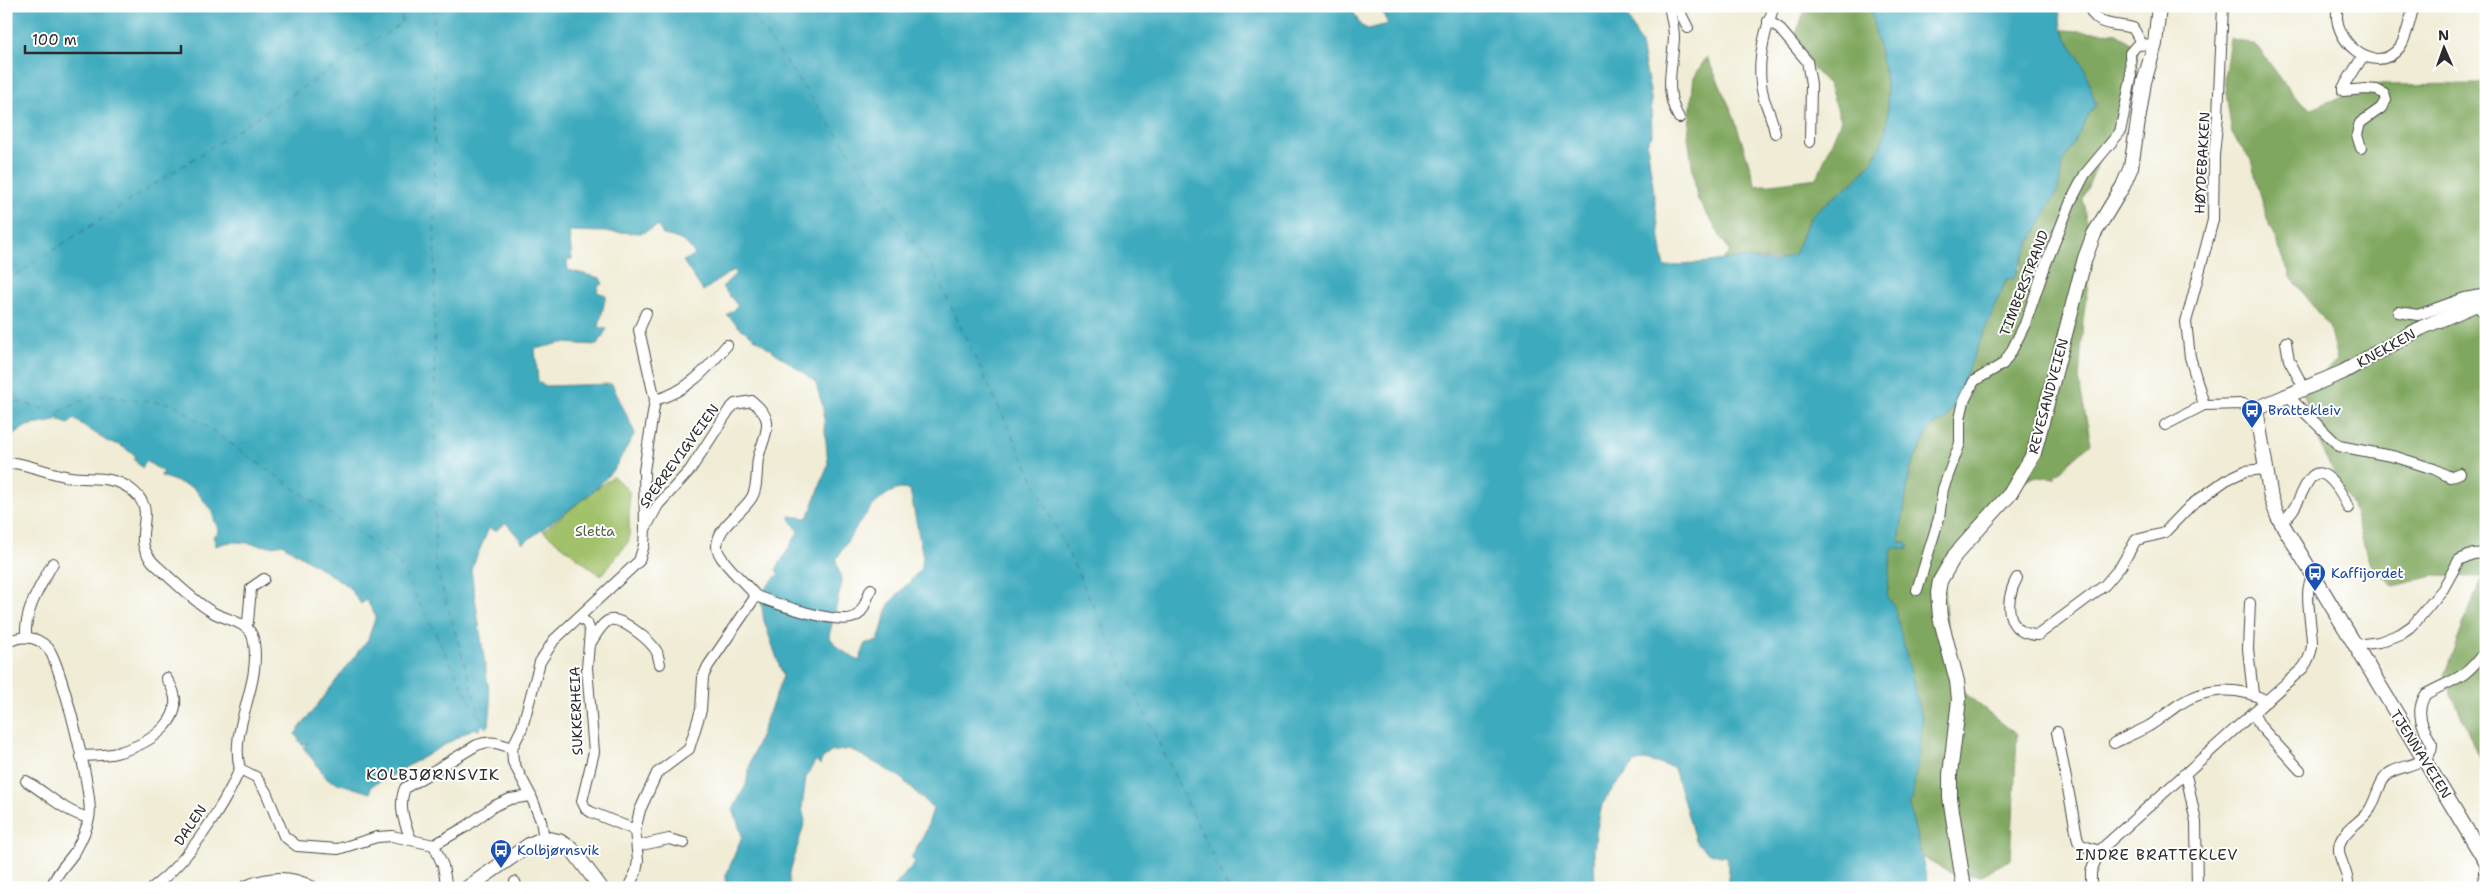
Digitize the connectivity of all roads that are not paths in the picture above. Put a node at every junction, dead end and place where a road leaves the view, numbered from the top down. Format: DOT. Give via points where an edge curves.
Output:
graph roads {
  1 [pos="1669,6"];
  2 [pos="1677,6"];
  3 [pos="1774,6"];
  4 [pos="2089,6"];
  5 [pos="2159,6"];
  6 [pos="2223,6"];
  7 [pos="2338,6"];
  8 [pos="2414,6"];
  9 [pos="1768,21"];
  10 [pos="1688,28"];
  11 [pos="2148,44"];
  12 [pos="2363,56"];
  13 [pos="1679,118"];
  14 [pos="1776,133"];
  15 [pos="1810,142"];
  16 [pos="2361,148"];
  17 [pos="2484,302"];
  18 [pos="2398,312"];
  19 [pos="646,313"];
  20 [pos="2286,342"];
  21 [pos="727,346"];
  22 [pos="2304,388"];
  23 [pos="2286,394"];
  24 [pos="655,400"];
  25 [pos="2204,405"];
  26 [pos="2256,409"];
  27 [pos="2165,425"];
  28 [pos="6,465"];
  29 [pos="2265,470"];
  30 [pos="2460,473"];
  31 [pos="2348,508"];
  32 [pos="2281,522"];
  33 [pos="645,529"];
  34 [pos="2486,554"];
  35 [pos="53,563"];
  36 [pos="2313,577"];
  37 [pos="2017,578"];
  38 [pos="264,579"];
  39 [pos="871,589"];
  40 [pos="1916,590"];
  41 [pos="756,596"];
  42 [pos="2250,603"];
  43 [pos="579,617"];
  44 [pos="245,626"];
  45 [pos="26,636"];
  46 [pos="6,643"];
  47 [pos="2357,645"];
  48 [pos="588,647"];
  49 [pos="2483,653"];
  50 [pos="660,664"];
  51 [pos="166,678"];
  52 [pos="2254,694"];
  53 [pos="2267,702"];
  54 [pos="2254,713"];
  55 [pos="2057,732"];
  56 [pos="2114,743"];
  57 [pos="512,748"];
  58 [pos="81,756"];
  59 [pos="2424,760"];
  60 [pos="240,769"];
  61 [pos="2300,770"];
  62 [pos="2183,776"];
  63 [pos="26,781"];
  64 [pos="531,796"];
  65 [pos="89,818"];
  66 [pos="635,830"];
  67 [pos="544,838"];
  68 [pos="410,839"];
  69 [pos="684,843"];
  70 [pos="434,845"];
  71 [pos="637,846"];
  72 [pos="2099,851"];
  73 [pos="2486,862"];
  74 [pos="51,888"];
  75 [pos="152,888"];
  76 [pos="246,888"];
  77 [pos="311,888"];
  78 [pos="447,888"];
  79 [pos="467,888"];
  80 [pos="600,888"];
  81 [pos="628,888"];
  82 [pos="1964,888"];
  83 [pos="2091,888"];
  84 [pos="2197,888"];
  85 [pos="2348,888"];
  86 [pos="2480,888"];
  1 -- 13 [label="street" via="1674,36 1668,76 1670,94"];
  2 -- 10 [label="street"];
  3 -- 9 [label="street"];
  4 -- 11 [label="street" via="2096,19 2106,25 2133,28"];
  5 -- 11 [label="main road, REVESANDVEIEN"];
  6 -- 25 [label="street, HØYDEBAKKEN" via="2213,220 2186,322 2190,357"];
  7 -- 12 [label="street" via="2337,20 2342,37"];
  8 -- 12 [label="street" via="2401,46 2390,56 2374,60"];
  9 -- 14 [label="street" via="1760,58 1762,83"];
  9 -- 15 [label="street" via="1778,27 1808,61"];
  11 -- 40 [label="street, TIMBERSTRAND" via="2133,48 2130,53 2131,79 2120,132 2085,174 2071,201 2022,332 2003,364 1974,381 1967,394 1960,419 1960,443 1943,490 1939,518"];
  11 -- 82 [label="main road, REVESANDVEIEN" via="2131,167 2094,234 2034,453 2010,494 1954,555 1940,581 1940,617 1959,700 1950,798"];
  12 -- 16 [label="street" via="2342,88 2344,91 2376,90 2384,94 2386,100 2381,108 2360,123 2357,135"];
  17 -- 18 [label="street" via="2465,298 2418,315"];
  17 -- 22 [label="main road, KNEKKEN" via="2421,328 2343,372"];
  19 -- 24 [label="street" via="640,330"];
  20 -- 22 [label="street" via="2289,360"];
  21 -- 24 [label="street" via="694,380 669,397"];
  22 -- 23 [label="main road, KNEKKEN"];
  23 -- 26 [label="main road, KNEKKEN"];
  23 -- 30 [label="street" via="2339,446 2396,457 2450,477"];
  24 -- 33 [label="street" via="644,462"];
  25 -- 26 [label="street" via="2242,404"];
  25 -- 27 [label="street"];
  26 -- 29 [label="main road, TJENNAVEIEN"];
  28 -- 44 [label="street" via="15,463 71,477 113,480 128,488 141,499 146,512 142,536 145,555 214,613"];
  29 -- 32 [label="main road, TJENNAVEIEN"];
  29 -- 37 [label="street" via="2246,471 2226,480 2191,505 2164,533 2136,540 2105,585 2038,635 2023,633 2012,621 2010,598"];
  31 -- 32 [label="street" via="2332,481 2327,476 2316,475 2310,478 2296,507"];
  32 -- 36 [label="main road, TJENNAVEIEN"];
  33 -- 41 [label="street, SPERREVIGVEIEN" via="658,505 690,470 729,410 735,404 752,401 767,420 755,487 752,497 723,530 717,546 720,559"];
  33 -- 43 [label="street, SPERREVIGVEIEN" via="639,560"];
  34 -- 47 [label="street" via="2473,554 2459,560 2443,589 2413,626 2379,642"];
  35 -- 45 [label="street" via="35,596"];
  36 -- 47 [label="main road, TJENNAVEIEN"];
  36 -- 53 [label="street" via="2307,586 2312,627 2310,658 2304,668"];
  38 -- 44 [label="street" via="251,588"];
  39 -- 41 [label="street, SPERREVIGVEIEN" via="859,615 851,619 834,618"];
  41 -- 66 [label="street" via="703,677 701,710 689,749 657,773 640,810"];
  42 -- 52 [label="street" via="2248,648"];
  43 -- 48 [label="street, SUKKERHEIA" via="587,622 590,631"];
  43 -- 57 [label="street, SPERREVIGVEIEN" via="554,640 540,662 522,728"];
  44 -- 60 [label="street" via="254,642 255,661 251,692 237,740 236,755"];
  45 -- 46 [label="street"];
  45 -- 58 [label="street" via="49,649"];
  47 -- 59 [label="main road, TJENNAVEIEN"];
  48 -- 50 [label="street, SUKKERHEIA" via="605,623 611,620 622,622 648,640"];
  48 -- 66 [label="street, SUKKERHEIA" via="594,752 582,801 591,812"];
  49 -- 59 [label="street" via="2474,668 2426,694 2422,700 2420,718 2432,744"];
  51 -- 58 [label="street" via="176,694 176,709 156,735 114,754"];
  52 -- 53 [label="street"];
  52 -- 56 [label="street" via="2219,690 2203,692 2179,704 2150,726"];
  53 -- 54 [label="street"];
  54 -- 61 [label="street" via="2260,726"];
  54 -- 62 [label="street"];
  55 -- 72 [label="street" via="2078,842"];
  57 -- 64 [label="street" via="514,762"];
  57 -- 68 [label="street" via="495,742 477,745 405,788 402,795 403,820"];
  58 -- 65 [label="street" via="87,781"];
  59 -- 73 [label="main road, TJENNAVEIEN"];
  59 -- 85 [label="street" via="2390,772 2370,810 2342,838 2339,854 2348,873"];
  60 -- 68 [label="street" via="256,777 266,792 284,836 297,846 338,849 377,838"];
  60 -- 75 [label="street, DALEN" via="228,795 181,862"];
  62 -- 72 [label="street"];
  62 -- 84 [label="street" via="2196,822"];
  63 -- 65 [label="street" via="58,805"];
  64 -- 67 [label="street"];
  64 -- 70 [label="street" via="494,806"];
  65 -- 74 [label="street" via="76,850"];
  66 -- 71 [label="street"];
  67 -- 79 [label="main road" via="528,845"];
  67 -- 80 [label="main road" via="571,848"];
  68 -- 70 [label="street"];
  69 -- 71 [label="street" via="669,840"];
  70 -- 78 [label="street" via="443,866"];
  71 -- 81 [label="street" via="636,872"];
  72 -- 83 [label="street" via="2091,872"];
  73 -- 86 [label="street" via="2484,882"];
  76 -- 77 [label="main road" via="284,879"];
}
